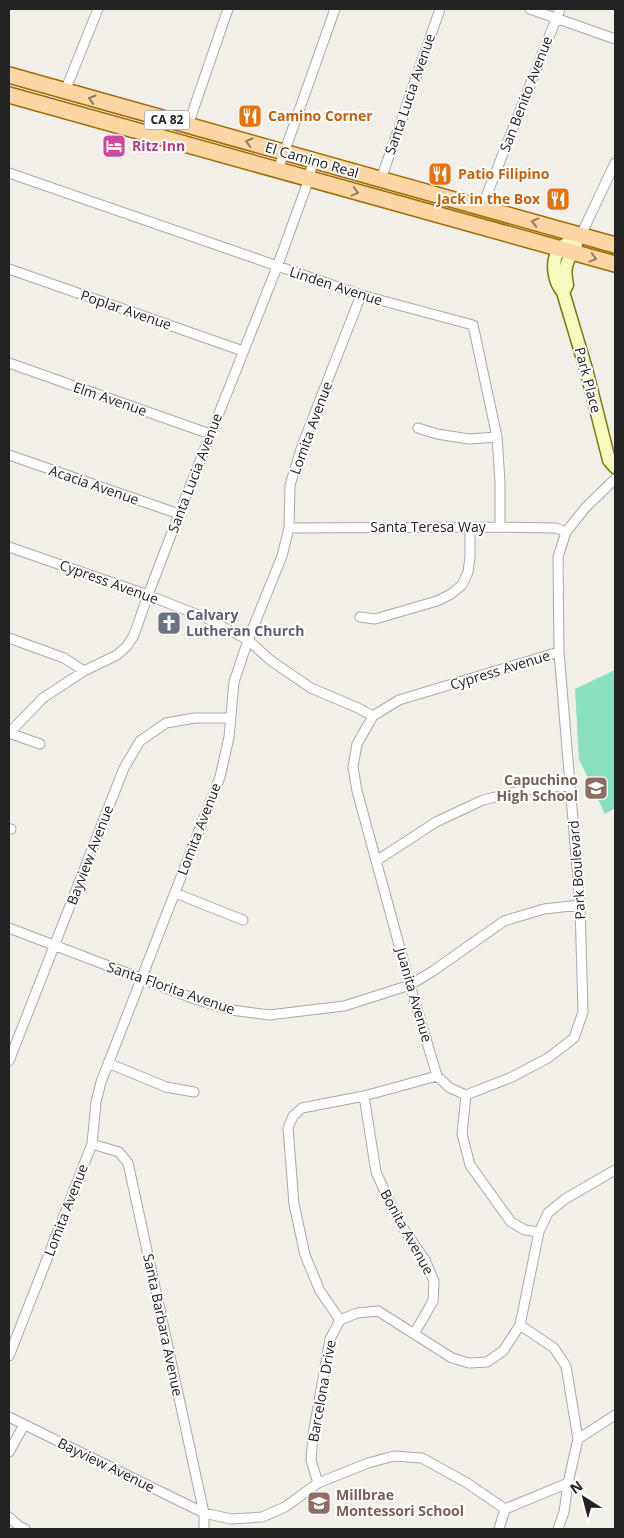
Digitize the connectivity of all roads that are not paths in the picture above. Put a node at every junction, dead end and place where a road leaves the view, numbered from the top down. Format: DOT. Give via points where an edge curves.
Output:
graph roads {
  1 [pos="98,9"];
  2 [pos="228,9"];
  3 [pos="335,9"];
  4 [pos="440,9"];
  5 [pos="530,9"];
  6 [pos="558,13"];
  7 [pos="615,39"];
  8 [pos="9,75"];
  9 [pos="65,91"];
  10 [pos="9,95"];
  11 [pos="188,125"];
  12 [pos="284,152"];
  13 [pos="313,160"];
  14 [pos="615,163"];
  15 [pos="278,170"];
  16 [pos="9,173"];
  17 [pos="308,179"];
  18 [pos="381,179"];
  19 [pos="482,207"];
  20 [pos="581,235"];
  21 [pos="615,245"];
  22 [pos="565,251"];
  23 [pos="615,264"];
  24 [pos="277,267"];
  25 [pos="9,269"];
  26 [pos="362,295"];
  27 [pos="243,351"];
  28 [pos="9,363"];
  29 [pos="418,428"];
  30 [pos="210,434"];
  31 [pos="497,437"];
  32 [pos="9,455"];
  33 [pos="615,467"];
  34 [pos="615,479"];
  35 [pos="179,514"];
  36 [pos="500,526"];
  37 [pos="470,527"];
  38 [pos="289,528"];
  39 [pos="566,532"];
  40 [pos="9,546"];
  41 [pos="148,595"];
  42 [pos="360,617"];
  43 [pos="9,638"];
  44 [pos="248,640"];
  45 [pos="559,652"];
  46 [pos="84,671"];
  47 [pos="373,716"];
  48 [pos="230,718"];
  49 [pos="9,733"];
  50 [pos="40,744"];
  51 [pos="571,785"];
  52 [pos="376,861"];
  53 [pos="175,893"];
  54 [pos="580,906"];
  55 [pos="243,920"];
  56 [pos="11,929"];
  57 [pos="54,946"];
  58 [pos="141,978"];
  59 [pos="410,985"];
  60 [pos="9,1061"];
  61 [pos="108,1063"];
  62 [pos="437,1076"];
  63 [pos="194,1092"];
  64 [pos="466,1095"];
  65 [pos="364,1096"];
  66 [pos="92,1144"];
  67 [pos="615,1170"];
  68 [pos="540,1232"];
  69 [pos="340,1320"];
  70 [pos="520,1326"];
  71 [pos="414,1334"];
  72 [pos="9,1356"];
  73 [pos="615,1415"];
  74 [pos="9,1417"];
  75 [pos="24,1425"];
  76 [pos="578,1439"];
  77 [pos="9,1452"];
  78 [pos="318,1483"];
  79 [pos="568,1483"];
  80 [pos="505,1509"];
  81 [pos="204,1513"];
  82 [pos="9,1517"];
  83 [pos="25,1529"];
  84 [pos="204,1529"];
  85 [pos="500,1529"];
  86 [pos="558,1529"];
  1 -- 9 [label="street"];
  2 -- 11 [label="street"];
  3 -- 12 [label="street"];
  4 -- 18 [label="street, Santa Lucia Avenue"];
  5 -- 6 [label="street"];
  6 -- 7 [label="street"];
  6 -- 19 [label="street, San Benito Avenue"];
  8 -- 9 [label="main road, El Camino Real / CA 82"];
  11 -- 9 [label="main road, El Camino Real / CA 82, one-way"];
  10 -- 15 [label="main road, El Camino Real / CA 82"];
  12 -- 11 [label="main road, El Camino Real / CA 82, one-way"];
  12 -- 13 [label="main road, El Camino Real / CA 82"];
  12 -- 15 [label="street"];
  13 -- 17 [label="street, Santa Lucia Avenue"];
  13 -- 18 [label="main road, El Camino Real / CA 82"];
  14 -- 20 [label="street"];
  15 -- 17 [label="main road, El Camino Real / CA 82"];
  16 -- 24 [label="street, Linden Avenue"];
  17 -- 22 [label="main road, El Camino Real / CA 82, one-way"];
  17 -- 24 [label="street, Santa Lucia Avenue"];
  18 -- 19 [label="main road, El Camino Real / CA 82"];
  20 -- 19 [label="main road, El Camino Real / CA 82, one-way"];
  20 -- 21 [label="main road, El Camino Real / CA 82"];
  20 -- 22 [label="main road"];
  22 -- 23 [label="main road, El Camino Real / CA 82, one-way"];
  22 -- 33 [label="main road, Park Place" via="555,260 554,269 586,369 609,460"];
  24 -- 26 [label="street, Linden Avenue"];
  24 -- 27 [label="street, Santa Lucia Avenue"];
  25 -- 27 [label="street, Poplar Avenue"];
  26 -- 31 [label="street, Linden Avenue" via="473,325"];
  26 -- 38 [label="street, Lomita Avenue" via="302,446 290,485"];
  27 -- 30 [label="street, Santa Lucia Avenue"];
  28 -- 30 [label="street, Elm Avenue"];
  29 -- 31 [label="street" via="469,440"];
  30 -- 35 [label="street, Santa Lucia Avenue"];
  31 -- 36 [label="street, Linden Avenue"];
  32 -- 35 [label="street, Acacia Avenue"];
  34 -- 39 [label="street, Park Boulevard"];
  35 -- 41 [label="street, Santa Lucia Avenue"];
  36 -- 37 [label="street, Santa Teresa Way"];
  36 -- 39 [label="street, Santa Teresa Way" via="556,528"];
  37 -- 38 [label="street, Santa Teresa Way"];
  37 -- 42 [label="street" via="468,572 462,585 451,594 376,618"];
  38 -- 44 [label="street, Lomita Avenue" via="282,556"];
  39 -- 45 [label="street, Park Boulevard" via="558,557"];
  40 -- 41 [label="street, Cypress Avenue"];
  41 -- 44 [label="street, Cypress Avenue" via="208,619"];
  41 -- 46 [label="street, Santa Lucia Avenue" via="127,646 117,655"];
  43 -- 46 [label="street" via="64,658"];
  44 -- 47 [label="street, Cypress Avenue" via="270,660 311,688"];
  44 -- 48 [label="street, Lomita Avenue" via="234,682"];
  45 -- 47 [label="street, Cypress Avenue" via="399,700"];
  45 -- 51 [label="street, Park Boulevard"];
  46 -- 49 [label="street, Santa Lucia Avenue" via="43,698"];
  47 -- 52 [label="street, Juanita Avenue" via="357,744 353,767"];
  48 -- 53 [label="street, Lomita Avenue" via="220,777"];
  48 -- 57 [label="street, Bayview Avenue" via="194,718 166,723 140,741 124,768"];
  49 -- 50 [label="street"];
  51 -- 52 [label="street" via="525,790 483,800 436,822"];
  51 -- 54 [label="street, Park Boulevard"];
  52 -- 59 [label="street, Juanita Avenue"];
  53 -- 55 [label="street"];
  53 -- 58 [label="street, Lomita Avenue"];
  54 -- 59 [label="street, Santa Florita Avenue" via="544,909 504,921"];
  54 -- 64 [label="street, Park Boulevard" via="584,1012 574,1038 548,1058 512,1077"];
  56 -- 57 [label="street, Santa Florita Avenue"];
  57 -- 58 [label="street, Santa Florita Avenue"];
  57 -- 60 [label="street, Bayview Avenue"];
  58 -- 59 [label="street, Santa Florita Avenue" via="231,1010 269,1015 344,1006"];
  58 -- 61 [label="street, Lomita Avenue"];
  59 -- 62 [label="street, Juanita Avenue"];
  61 -- 63 [label="street" via="166,1086"];
  61 -- 66 [label="street, Lomita Avenue" via="96,1102"];
  62 -- 64 [label="street" via="450,1088"];
  62 -- 65 [label="street"];
  64 -- 68 [label="street" via="462,1134 470,1165 512,1222 525,1230"];
  65 -- 69 [label="street" via="302,1108 293,1116 288,1128 294,1204 305,1255 320,1291"];
  65 -- 71 [label="street, Bonita Avenue" via="376,1172 434,1281 433,1301"];
  66 -- 72 [label="street, Lomita Avenue"];
  66 -- 81 [label="street, Santa Barbara Avenue" via="118,1152 128,1162"];
  67 -- 68 [label="street" via="559,1204 548,1214"];
  68 -- 70 [label="street"];
  69 -- 71 [label="street" via="357,1313 378,1312"];
  69 -- 78 [label="street, Barcelona Drive" via="330,1339 313,1435 310,1460"];
  70 -- 71 [label="street" via="503,1351 487,1362 469,1363 452,1358"];
  70 -- 76 [label="street" via="554,1348 566,1366"];
  73 -- 76 [label="street"];
  74 -- 75 [label="street, Bayview Avenue"];
  75 -- 77 [label="street"];
  75 -- 81 [label="street, Bayview Avenue"];
  76 -- 79 [label="street"];
  78 -- 80 [label="street, Bayview Avenue" via="394,1456 422,1458 468,1483"];
  78 -- 81 [label="street, Bayview Avenue" via="285,1507 262,1517 231,1519"];
  79 -- 80 [label="street"];
  79 -- 86 [label="street"];
  80 -- 85 [label="street"];
  81 -- 84 [label="street, Santa Barbara Avenue"];
  82 -- 83 [label="street"];
}
